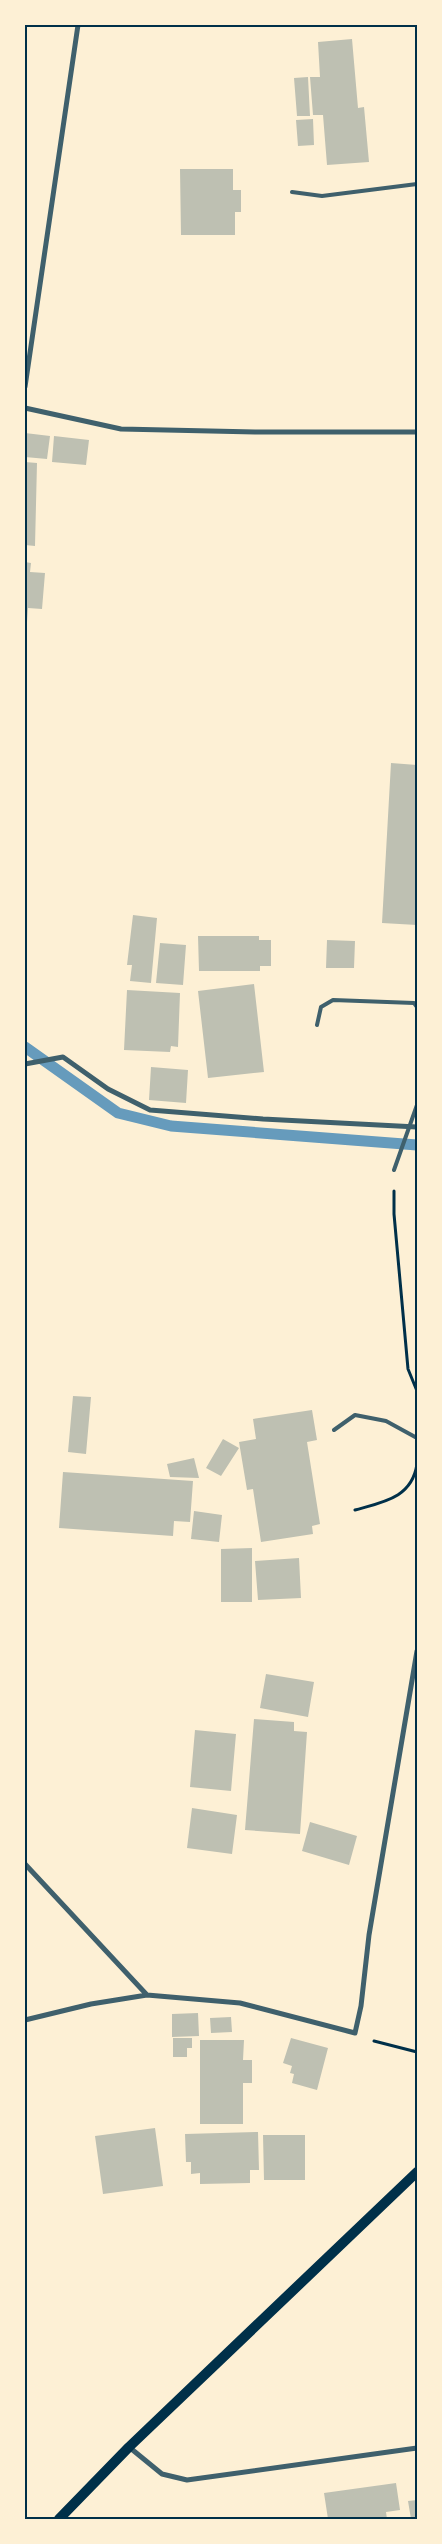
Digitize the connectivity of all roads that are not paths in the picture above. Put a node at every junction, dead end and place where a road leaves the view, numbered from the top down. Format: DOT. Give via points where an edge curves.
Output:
graph roads {
  1 [pos="78,25"];
  2 [pos="417,184"];
  3 [pos="292,192"];
  4 [pos="25,386"];
  5 [pos="25,408"];
  6 [pos="417,432"];
  7 [pos="417,1007"];
  8 [pos="316,1025"];
  9 [pos="25,1064"];
  10 [pos="417,1105"];
  11 [pos="410,1125"];
  12 [pos="417,1127"];
  13 [pos="394,1170"];
  14 [pos="334,1430"];
  15 [pos="417,1438"];
  16 [pos="417,1651"];
  17 [pos="25,1864"];
  18 [pos="147,1995"];
  19 [pos="25,2020"];
  20 [pos="417,2172"];
  21 [pos="129,2447"];
  22 [pos="417,2448"];
  23 [pos="59,2519"];
  1 -- 4 [label="street"];
  2 -- 3 [label="lane" via="322,196"];
  5 -- 6 [label="street" via="121,428"];
  7 -- 8 [label="lane" via="414,1004 333,1000 321,1007"];
  9 -- 11 [label="street" via="63,1057 108,1089 150,1110"];
  10 -- 11 [label="lane"];
  11 -- 12 [label="street"];
  11 -- 13 [label="lane"];
  14 -- 15 [label="lane" via="355,1415 386,1421"];
  16 -- 18 [label="street" via="355,2033 240,2002"];
  17 -- 18 [label="street"];
  18 -- 19 [label="street"];
  20 -- 21 [label="main road"];
  21 -- 22 [label="street" via="162,2474 187,2480"];
  21 -- 23 [label="main road"];
}
